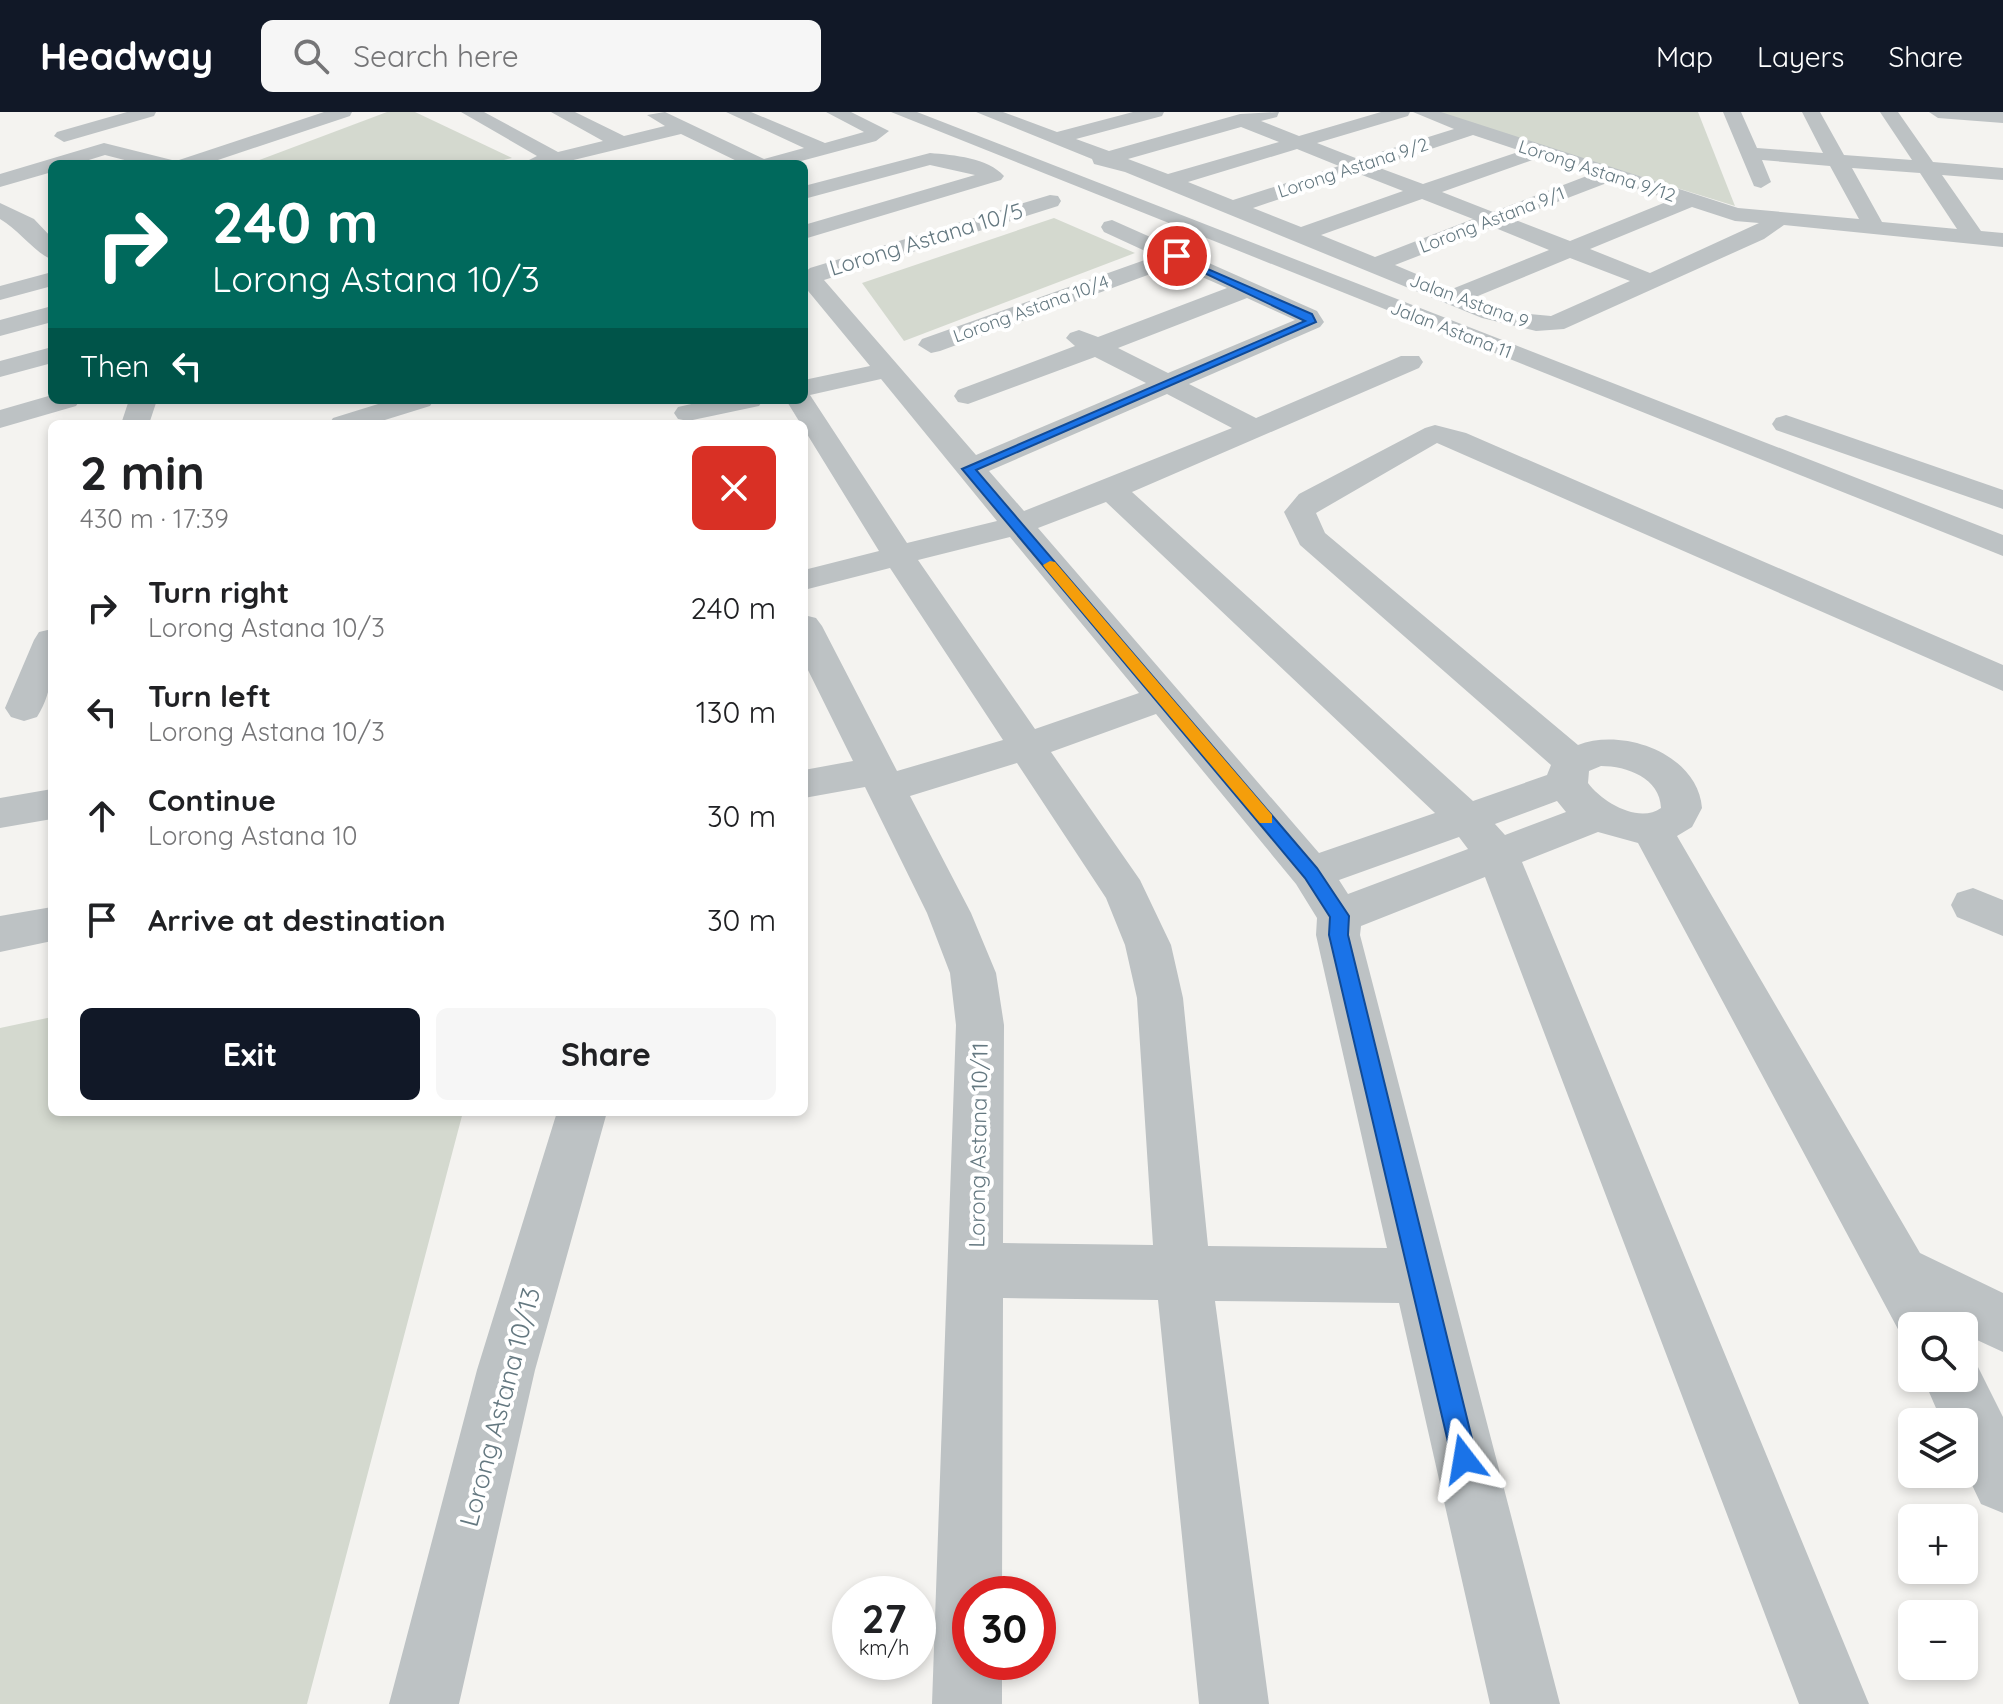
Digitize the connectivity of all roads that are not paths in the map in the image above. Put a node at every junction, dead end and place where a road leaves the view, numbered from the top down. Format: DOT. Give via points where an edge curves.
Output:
graph roads {
  1 [pos="147,112"];
  2 [pos="343,112"];
  3 [pos="505,112"];
  4 [pos="560,112"];
  5 [pos="735,112"];
  6 [pos="835,112"];
  7 [pos="900,112"];
  8 [pos="985,112"];
  9 [pos="1046,112"];
  10 [pos="1155,112"];
  11 [pos="1401,112"];
  12 [pos="1422,112"];
  13 [pos="1732,112"];
  14 [pos="1811,112"];
  15 [pos="1889,112"];
  16 [pos="1938,112"];
  17 [pos="1970,114"];
  18 [pos="476,115"];
  19 [pos="1254,115"];
  20 [pos="666,117"];
  21 [pos="2003,117"];
  22 [pos="1011,121"];
  23 [pos="1472,129"];
  24 [pos="950,132"];
  25 [pos="1987,135"];
  26 [pos="1057,138"];
  27 [pos="621,142"];
  28 [pos="1297,142"];
  29 [pos="39,144"];
  30 [pos="720,145"];
  31 [pos="823,149"];
  32 [pos="1539,151"];
  33 [pos="690,153"];
  34 [pos="1750,153"];
  35 [pos="163,154"];
  36 [pos="1110,157"];
  37 [pos="555,158"];
  38 [pos="72,160"];
  39 [pos="198,160"];
  40 [pos="547,160"];
  41 [pos="751,160"];
  42 [pos="782,160"];
  43 [pos="1836,160"];
  44 [pos="1358,166"];
  45 [pos="1928,168"];
  46 [pos="808,172"];
  47 [pos="42,174"];
  48 [pos="2003,174"];
  49 [pos="1609,175"];
  50 [pos="0,181"];
  51 [pos="1168,181"];
  52 [pos="1032,188"];
  53 [pos="808,192"];
  54 [pos="1426,192"];
  55 [pos="1688,201"];
  56 [pos="1233,207"];
  57 [pos="808,208"];
  58 [pos="40,209"];
  59 [pos="7,213"];
  60 [pos="1092,218"];
  61 [pos="1774,218"];
  62 [pos="1493,220"];
  63 [pos="833,223"];
  64 [pos="1190,227"];
  65 [pos="1874,227"];
  66 [pos="808,231"];
  67 [pos="1299,235"];
  68 [pos="1974,237"];
  69 [pos="2003,240"];
  70 [pos="1147,242"];
  71 [pos="48,249"];
  72 [pos="1570,251"];
  73 [pos="882,253"];
  74 [pos="1177,256"];
  75 [pos="1374,265"];
  76 [pos="1059,275"];
  77 [pos="48,280"];
  78 [pos="1650,281"];
  79 [pos="1250,288"];
  80 [pos="0,293"];
  81 [pos="1454,297"];
  82 [pos="1031,311"];
  83 [pos="48,315"];
  84 [pos="0,328"];
  85 [pos="931,345"];
  86 [pos="1095,347"];
  87 [pos="48,356"];
  88 [pos="1410,362"];
  89 [pos="0,369"];
  90 [pos="887,370"];
  91 [pos="48,378"];
  92 [pos="1168,386"];
  93 [pos="808,387"];
  94 [pos="0,392"];
  95 [pos="968,396"];
  96 [pos="52,404"];
  97 [pos="406,404"];
  98 [pos="728,404"];
  99 [pos="803,404"];
  100 [pos="687,412"];
  101 [pos="0,419"];
  102 [pos="356,420"];
  103 [pos="1786,424"];
  104 [pos="1254,428"];
  105 [pos="968,469"];
  106 [pos="1111,490"];
  107 [pos="2003,500"];
  108 [pos="1017,525"];
  109 [pos="2003,546"];
  110 [pos="899,556"];
  111 [pos="808,579"];
  112 [pos="808,643"];
  113 [pos="48,650"];
  114 [pos="816,677"];
  115 [pos="2003,679"];
  116 [pos="1163,698"];
  117 [pos="25,708"];
  118 [pos="1027,746"];
  119 [pos="1570,772"];
  120 [pos="881,780"];
  121 [pos="808,784"];
  122 [pos="48,805"];
  123 [pos="0,813"];
  124 [pos="1597,816"];
  125 [pos="1466,818"];
  126 [pos="1651,828"];
  127 [pos="1498,855"];
  128 [pos="1311,873"];
  129 [pos="1339,916"];
  130 [pos="48,925"];
  131 [pos="0,934"];
  132 [pos="581,1116"];
  133 [pos="976,1270"];
  134 [pos="1183,1272"];
  135 [pos="1900,1272"];
  136 [pos="1419,1276"];
  137 [pos="1920,1312"];
  138 [pos="2003,1323"];
  139 [pos="1959,1392"];
  140 [pos="2003,1482"];
  141 [pos="424,1704"];
  142 [pos="967,1704"];
  143 [pos="1234,1704"];
  144 [pos="1525,1704"];
  145 [pos="1834,1704"];
  1 -- 29 [label="street"];
  2 -- 39 [label="street"];
  3 -- 18 [label="street"];
  4 -- 27 [label="street"];
  5 -- 31 [label="street"];
  6 -- 31 [label="street" via="879,131"];
  7 -- 24 [label="street, Jalan Astana 11"];
  8 -- 22 [label="street, Jalan Astana 9"];
  9 -- 22 [label="street"];
  10 -- 26 [label="street"];
  11 -- 28 [label="street"];
  12 -- 23 [label="street, Lorong Astana 9/12"];
  13 -- 34 [label="street"];
  14 -- 43 [label="street"];
  15 -- 45 [label="street"];
  16 -- 17 [label="street"];
  17 -- 21 [label="street"];
  17 -- 25 [label="street"];
  18 -- 37 [label="street"];
  19 -- 28 [label="street"];
  19 -- 36 [label="street"];
  20 -- 27 [label="street"];
  20 -- 30 [label="street"];
  22 -- 26 [label="street, Jalan Astana 9"];
  23 -- 32 [label="street, Lorong Astana 9/12"];
  23 -- 44 [label="street, Lorong Astana 9/2"];
  24 -- 46 [label="street"];
  24 -- 52 [label="street, Jalan Astana 11"];
  26 -- 36 [label="street, Jalan Astana 9"];
  27 -- 37 [label="street"];
  28 -- 44 [label="street"];
  28 -- 51 [label="street"];
  30 -- 33 [label="street"];
  30 -- 41 [label="street"];
  31 -- 42 [label="street"];
  32 -- 49 [label="street, Lorong Astana 9/12"];
  32 -- 54 [label="street"];
  34 -- 43 [label="street"];
  34 -- 61 [label="street"];
  35 -- 38 [label="street" via="91,151"];
  36 -- 51 [label="street, Jalan Astana 9"];
  36 -- 52 [label="street"];
  37 -- 40 [label="street"];
  43 -- 45 [label="street"];
  43 -- 65 [label="street"];
  44 -- 54 [label="street"];
  44 -- 56 [label="street, Lorong Astana 9/2"];
  45 -- 48 [label="street"];
  45 -- 68 [label="street"];
  47 -- 50 [label="street"];
  49 -- 55 [label="street, Lorong Astana 9/12"];
  49 -- 62 [label="street, Lorong Astana 9/1"];
  51 -- 56 [label="street, Jalan Astana 9"];
  52 -- 53 [label="street" via="958,162 930,159"];
  52 -- 63 [label="street"];
  52 -- 64 [label="street, Jalan Astana 11"];
  52 -- 73 [label="street, Lorong Astana 10/5"];
  54 -- 62 [label="street"];
  54 -- 67 [label="street"];
  55 -- 61 [label="street, Lorong Astana 9/12"];
  55 -- 72 [label="street"];
  56 -- 67 [label="street, Jalan Astana 9"];
  57 -- 63 [label="street"];
  58 -- 59 [label="street"];
  59 -- 71 [label="street"];
  60 -- 70 [label="street"];
  61 -- 65 [label="street"];
  61 -- 78 [label="street, Jalan Astana 9" via="1769,228"];
  62 -- 72 [label="street"];
  62 -- 75 [label="street, Lorong Astana 9/1"];
  63 -- 66 [label="street"];
  63 -- 73 [label="street"];
  64 -- 70 [label="street"];
  64 -- 109 [label="street, Jalan Astana 11"];
  65 -- 68 [label="street"];
  67 -- 75 [label="street, Jalan Astana 9"];
  68 -- 69 [label="street"];
  70 -- 74 [label="street"];
  70 -- 76 [label="street"];
  72 -- 78 [label="street"];
  72 -- 81 [label="street"];
  73 -- 90 [label="street, Lorong Astana 10/5" via="811,279"];
  74 -- 79 [label="street"];
  74 -- 82 [label="street, Lorong Astana 10/4"];
  75 -- 81 [label="street, Jalan Astana 9"];
  77 -- 80 [label="street"];
  78 -- 81 [label="street, Jalan Astana 9" via="1555,324 1538,326"];
  79 -- 86 [label="street"];
  79 -- 92 [label="street" via="1311,322"];
  82 -- 85 [label="street, Lorong Astana 10/4"];
  82 -- 86 [label="street"];
  83 -- 84 [label="street"];
  86 -- 92 [label="street"];
  86 -- 95 [label="street"];
  87 -- 89 [label="street"];
  88 -- 104 [label="street"];
  90 -- 93 [label="street"];
  90 -- 105 [label="street, Lorong Astana 10/5"];
  91 -- 94 [label="street"];
  92 -- 104 [label="street"];
  92 -- 105 [label="street"];
  96 -- 101 [label="street"];
  97 -- 102 [label="street"];
  98 -- 100 [label="street"];
  99 -- 110 [label="street"];
  103 -- 107 [label="street"];
  104 -- 106 [label="street"];
  105 -- 108 [label="street, Lorong Astana 10/5"];
  106 -- 108 [label="street"];
  106 -- 125 [label="street"];
  108 -- 110 [label="street"];
  108 -- 116 [label="street, Lorong Astana 10/5"];
  110 -- 111 [label="street"];
  110 -- 118 [label="street"];
  112 -- 114 [label="street, Lorong Astana 10/11"];
  113 -- 117 [label="street"];
  114 -- 120 [label="street, Lorong Astana 10/11"];
  115 -- 119 [label="street" via="1456,439 1427,437 1310,501 1300,512 1311,538"];
  116 -- 118 [label="street"];
  116 -- 128 [label="street, Lorong Astana 10/5"];
  118 -- 120 [label="street"];
  118 -- 134 [label="street" via="1125,892 1148,945 1160,998"];
  119 -- 124 [label="street" via="1583,806"];
  119 -- 125 [label="street"];
  119 -- 126 [label="street" via="1597,752 1649,762 1675,784 1682,807 1667,825"];
  120 -- 121 [label="street"];
  120 -- 133 [label="street, Lorong Astana 10/11" via="949,913 973,973 980,1025"];
  122 -- 123 [label="street"];
  124 -- 126 [label="street"];
  124 -- 127 [label="street"];
  125 -- 127 [label="street"];
  125 -- 128 [label="street"];
  126 -- 135 [label="street"];
  127 -- 129 [label="street"];
  127 -- 145 [label="street"];
  128 -- 129 [label="street, Lorong Astana 10/5"];
  129 -- 136 [label="street, Lorong Astana 10/5" via="1338,935"];
  130 -- 131 [label="street"];
  132 -- 141 [label="street, Lorong Astana 10/13" via="506,1370"];
  133 -- 134 [label="street"];
  133 -- 142 [label="street, Lorong Astana 10/11"];
  134 -- 136 [label="street"];
  134 -- 143 [label="street"];
  135 -- 137 [label="street"];
  135 -- 138 [label="street"];
  136 -- 144 [label="street, Lorong Astana 10/5"];
  139 -- 140 [label="street"];
}
